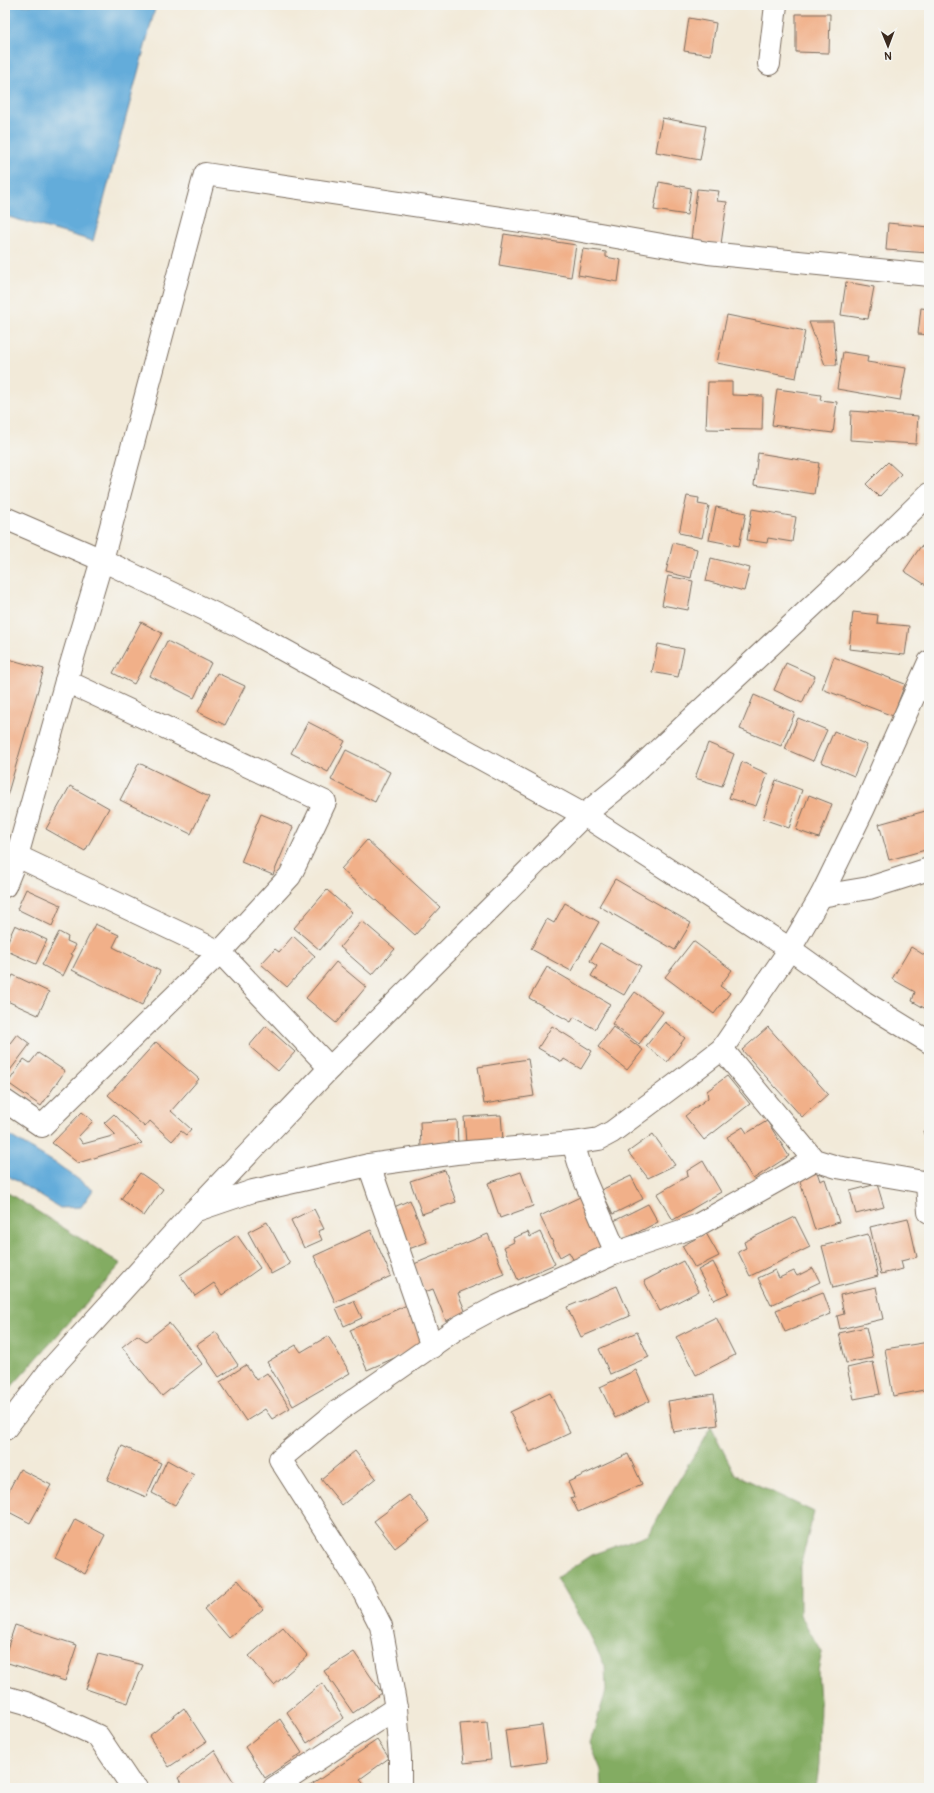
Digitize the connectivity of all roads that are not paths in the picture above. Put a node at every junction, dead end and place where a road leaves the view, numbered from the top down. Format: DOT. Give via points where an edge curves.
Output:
graph roads {
  1 [pos="776,5"];
  2 [pos="769,64"];
  3 [pos="929,275"];
  4 [pos="929,494"];
  5 [pos="5,518"];
  6 [pos="102,560"];
  7 [pos="929,662"];
  8 [pos="66,681"];
  9 [pos="584,815"];
  10 [pos="17,856"];
  11 [pos="929,869"];
  12 [pos="5,886"];
  13 [pos="821,896"];
  14 [pos="790,949"];
  15 [pos="220,952"];
  16 [pos="929,1042"];
  17 [pos="722,1050"];
  18 [pos="330,1068"];
  19 [pos="5,1101"];
  20 [pos="573,1143"];
  21 [pos="814,1160"];
  22 [pos="369,1165"];
  23 [pos="928,1183"];
  24 [pos="194,1212"];
  25 [pos="929,1212"];
  26 [pos="616,1253"];
  27 [pos="432,1348"];
  28 [pos="5,1429"];
  29 [pos="5,1697"];
  30 [pos="396,1708"];
  31 [pos="136,1788"];
  32 [pos="274,1788"];
  33 [pos="400,1788"];
  1 -- 2 [label="street"];
  3 -- 6 [label="street" via="708,253 548,225 205,174"];
  4 -- 9 [label="street" via="627,779"];
  5 -- 6 [label="street"];
  6 -- 8 [label="street"];
  6 -- 9 [label="street" via="238,625"];
  7 -- 13 [label="street" via="863,810"];
  8 -- 10 [label="street"];
  8 -- 15 [label="street" via="326,802 290,876"];
  9 -- 14 [label="street"];
  9 -- 18 [label="street"];
  10 -- 12 [label="street"];
  10 -- 15 [label="street"];
  11 -- 13 [label="street" via="869,888"];
  13 -- 14 [label="street"];
  14 -- 16 [label="street" via="864,1002"];
  14 -- 17 [label="street"];
  15 -- 18 [label="street"];
  15 -- 19 [label="street" via="42,1126"];
  17 -- 20 [label="street" via="612,1132 599,1139"];
  17 -- 21 [label="street"];
  18 -- 24 [label="street"];
  20 -- 22 [label="street"];
  20 -- 26 [label="street" via="583,1176"];
  21 -- 23 [label="street"];
  21 -- 26 [label="street" via="696,1226"];
  22 -- 24 [label="street" via="252,1191"];
  22 -- 27 [label="street"];
  23 -- 25 [label="street"];
  24 -- 28 [label="street" via="50,1370"];
  26 -- 27 [label="street" via="498,1306 459,1327"];
  27 -- 30 [label="street" via="338,1410 280,1459 360,1584 381,1626"];
  29 -- 31 [label="street" via="26,1703 98,1736 128,1782"];
  30 -- 32 [label="street"];
  30 -- 33 [label="street"];
}
